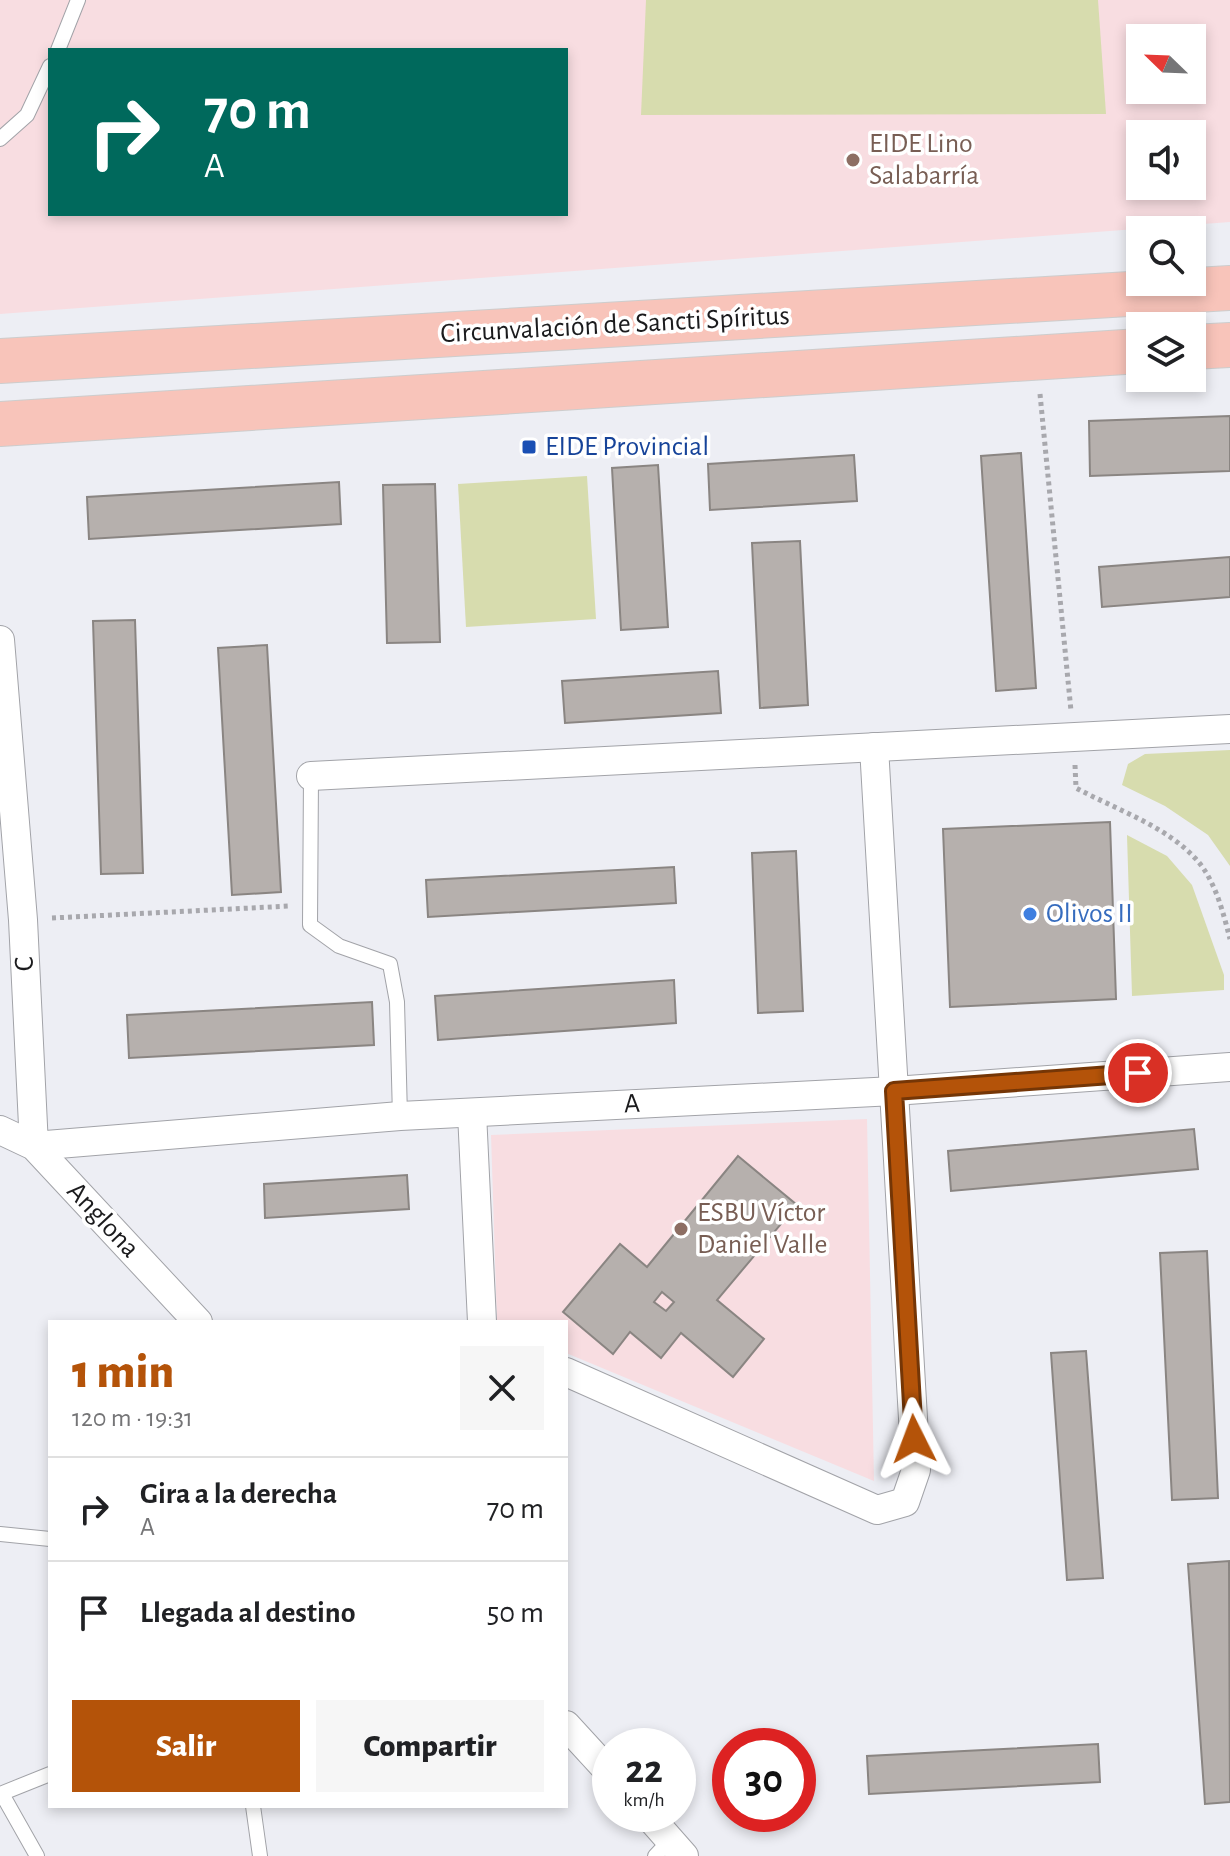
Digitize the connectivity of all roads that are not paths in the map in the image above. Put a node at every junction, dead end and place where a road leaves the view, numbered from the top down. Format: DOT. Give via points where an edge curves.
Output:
graph roads {
  1 [pos="78,0"];
  2 [pos="59,48"];
  3 [pos="48,70"];
  4 [pos="0,139"];
  5 [pos="1230,288"];
  6 [pos="1230,345"];
  7 [pos="1206,346"];
  8 [pos="1126,352"];
  9 [pos="0,361"];
  10 [pos="0,424"];
  11 [pos="0,640"];
  12 [pos="1230,729"];
  13 [pos="874,747"];
  14 [pos="311,776"];
  15 [pos="1230,1067"];
  16 [pos="894,1091"];
  17 [pos="472,1113"];
  18 [pos="400,1116"];
  19 [pos="0,1130"];
  20 [pos="34,1146"];
  21 [pos="196,1320"];
  22 [pos="482,1320"];
  23 [pos="568,1373"];
  24 [pos="0,1534"];
  25 [pos="48,1539"];
  26 [pos="568,1727"];
  27 [pos="592,1753"];
  28 [pos="48,1775"];
  29 [pos="1,1794"];
  30 [pos="253,1808"];
  31 [pos="658,1832"];
  32 [pos="670,1851"];
  33 [pos="37,1856"];
  34 [pos="260,1856"];
  1 -- 2 [label="lane"];
  3 -- 4 [label="lane" via="27,115"];
  5 -- 9 [label="highway, Circunvalación de Sancti Spíritus"];
  6 -- 7 [label="highway"];
  8 -- 10 [label="highway, Circunvalación de Sancti Spíritus"];
  11 -- 20 [label="street, C" via="23,920"];
  12 -- 13 [label="street"];
  13 -- 14 [label="street"];
  13 -- 16 [label="street"];
  14 -- 18 [label="lane" via="310,925 339,946 390,964 397,1002"];
  15 -- 16 [label="street, A"];
  16 -- 17 [label="street, A"];
  16 -- 23 [label="street" via="916,1470 905,1502 877,1510"];
  17 -- 18 [label="street, A"];
  17 -- 22 [label="street"];
  18 -- 20 [label="street, A"];
  19 -- 20 [label="street, Anglona"];
  20 -- 21 [label="street, Anglona"];
  24 -- 25 [label="lane"];
  26 -- 27 [label="street"];
  28 -- 29 [label="lane"];
  29 -- 33 [label="lane"];
  30 -- 34 [label="lane"];
  31 -- 32 [label="street"];
}
